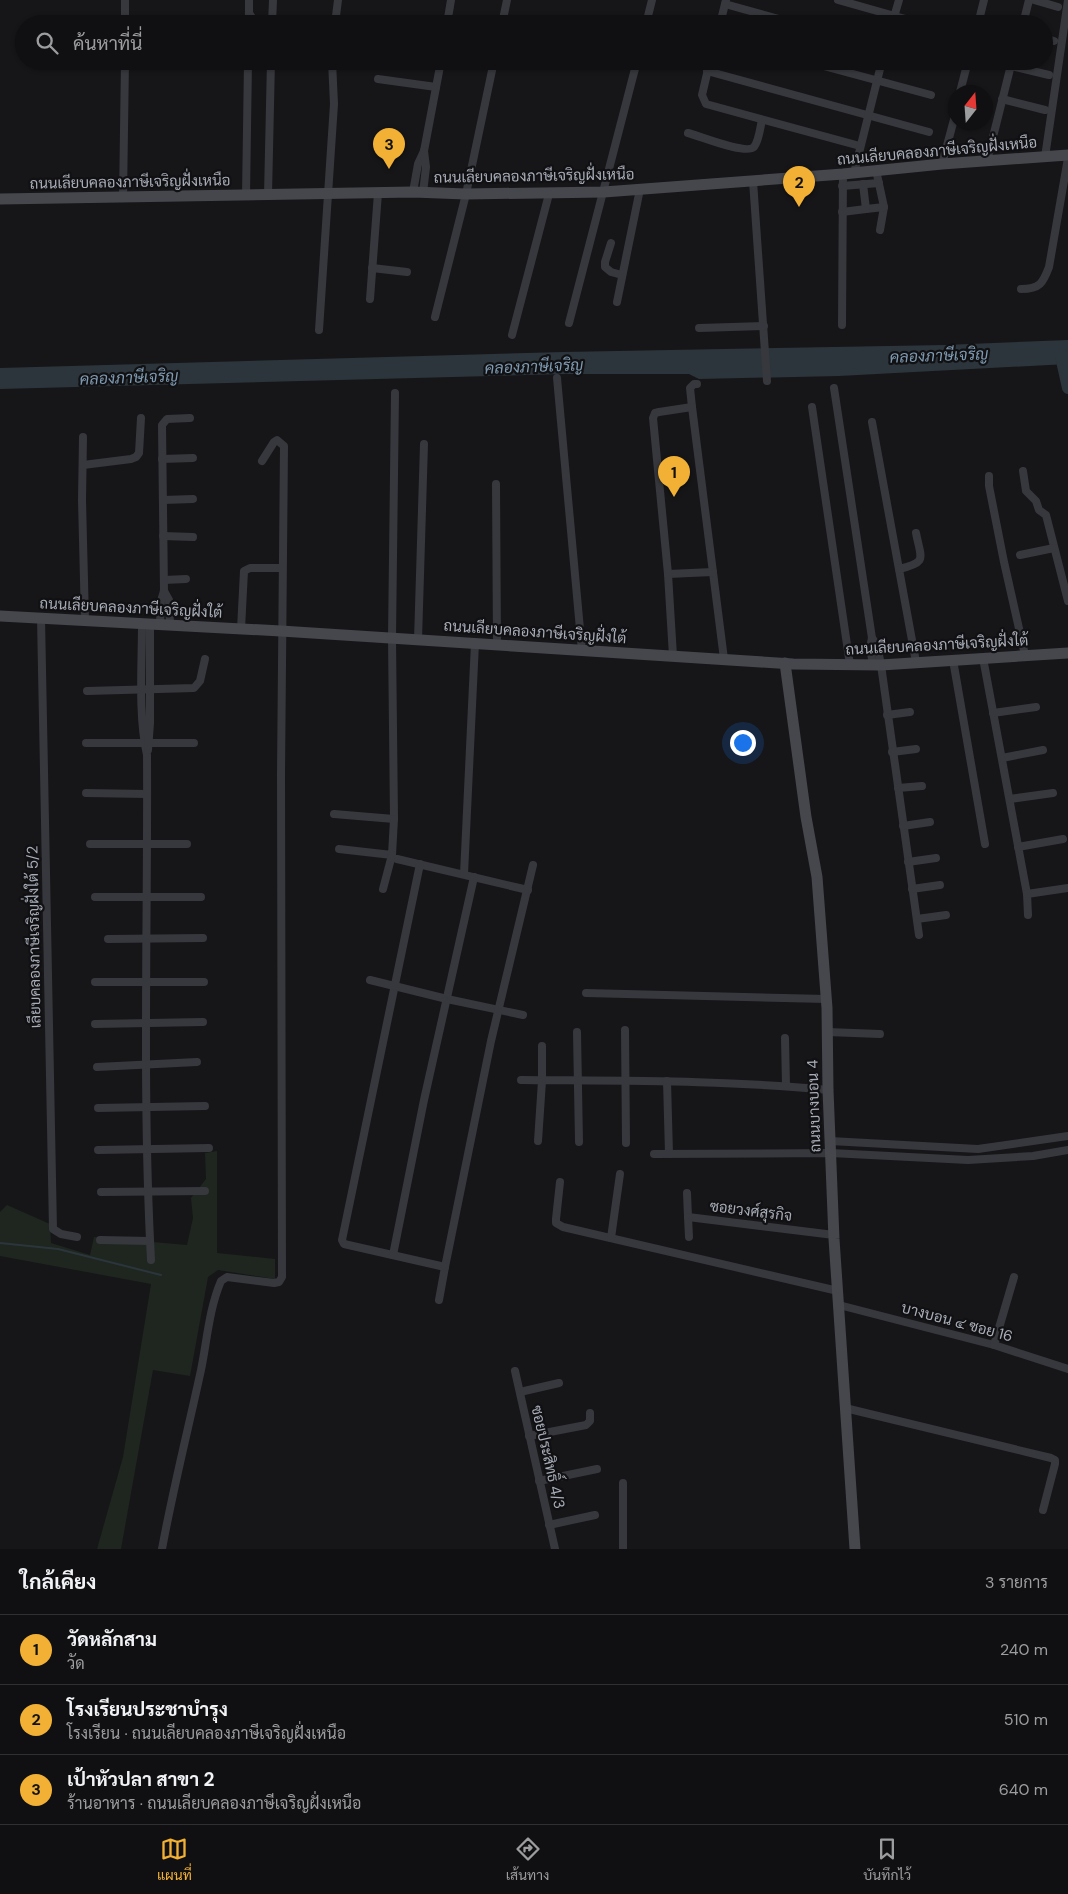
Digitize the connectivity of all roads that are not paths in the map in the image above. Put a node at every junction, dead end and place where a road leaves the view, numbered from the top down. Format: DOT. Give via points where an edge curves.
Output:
graph roads {
  1 [pos="125,0"];
  2 [pos="249,0"];
  3 [pos="273,0"];
  4 [pos="338,0"];
  5 [pos="451,0"];
  6 [pos="507,0"];
  7 [pos="652,0"];
  8 [pos="838,0"];
  9 [pos="899,0"];
  10 [pos="984,0"];
  11 [pos="1029,0"];
  12 [pos="1034,0"];
  13 [pos="1068,0"];
  14 [pos="725,2"];
  15 [pos="1058,7"];
  16 [pos="249,13"];
  17 [pos="125,15"];
  18 [pos="272,15"];
  19 [pos="336,15"];
  20 [pos="448,15"];
  21 [pos="504,15"];
  22 [pos="648,15"];
  23 [pos="722,15"];
  24 [pos="768,15"];
  25 [pos="880,15"];
  26 [pos="895,15"];
  27 [pos="980,15"];
  28 [pos="1025,15"];
  29 [pos="125,70"];
  30 [pos="248,70"];
  31 [pos="271,70"];
  32 [pos="332,70"];
  33 [pos="439,70"];
  34 [pos="492,70"];
  35 [pos="635,70"];
  36 [pos="837,70"];
  37 [pos="880,70"];
  38 [pos="966,70"];
  39 [pos="1010,70"];
  40 [pos="1034,70"];
  41 [pos="707,71"];
  42 [pos="1050,75"];
  43 [pos="378,79"];
  44 [pos="877,81"];
  45 [pos="962,85"];
  46 [pos="436,87"];
  47 [pos="931,95"];
  48 [pos="1002,99"];
  49 [pos="1044,110"];
  50 [pos="868,115"];
  51 [pos="762,120"];
  52 [pos="951,130"];
  53 [pos="930,132"];
  54 [pos="688,133"];
  55 [pos="860,146"];
  56 [pos="1068,156"];
  57 [pos="1045,157"];
  58 [pos="987,161"];
  59 [pos="942,164"];
  60 [pos="876,170"];
  61 [pos="846,178"];
  62 [pos="753,181"];
  63 [pos="879,183"];
  64 [pos="863,184"];
  65 [pos="640,189"];
  66 [pos="418,192"];
  67 [pos="604,192"];
  68 [pos="378,193"];
  69 [pos="328,194"];
  70 [pos="466,194"];
  71 [pos="549,194"];
  72 [pos="268,195"];
  73 [pos="246,196"];
  74 [pos="124,198"];
  75 [pos="0,199"];
  76 [pos="884,207"];
  77 [pos="866,209"];
  78 [pos="842,212"];
  79 [pos="880,230"];
  80 [pos="610,243"];
  81 [pos="372,268"];
  82 [pos="407,272"];
  83 [pos="622,275"];
  84 [pos="1021,289"];
  85 [pos="370,299"];
  86 [pos="617,302"];
  87 [pos="435,317"];
  88 [pos="569,324"];
  89 [pos="842,325"];
  90 [pos="764,326"];
  91 [pos="698,328"];
  92 [pos="319,330"];
  93 [pos="512,335"];
  94 [pos="557,378"];
  95 [pos="767,379"];
  96 [pos="697,384"];
  97 [pos="834,388"];
  98 [pos="395,393"];
  99 [pos="692,406"];
  100 [pos="812,406"];
  101 [pos="141,418"];
  102 [pos="190,418"];
  103 [pos="872,422"];
  104 [pos="83,438"];
  105 [pos="424,444"];
  106 [pos="193,458"];
  107 [pos="162,459"];
  108 [pos="262,461"];
  109 [pos="83,465"];
  110 [pos="1023,471"];
  111 [pos="989,476"];
  112 [pos="496,484"];
  113 [pos="193,499"];
  114 [pos="163,500"];
  115 [pos="916,533"];
  116 [pos="163,536"];
  117 [pos="193,537"];
  118 [pos="1054,548"];
  119 [pos="1020,555"];
  120 [pos="282,568"];
  121 [pos="899,569"];
  122 [pos="713,572"];
  123 [pos="668,574"];
  124 [pos="186,579"];
  125 [pos="164,580"];
  126 [pos="1068,601"];
  127 [pos="0,616"];
  128 [pos="41,618"];
  129 [pos="85,620"];
  130 [pos="155,624"];
  131 [pos="241,630"];
  132 [pos="281,631"];
  133 [pos="392,638"];
  134 [pos="418,640"];
  135 [pos="475,643"];
  136 [pos="496,645"];
  137 [pos="582,651"];
  138 [pos="1068,653"];
  139 [pos="1025,655"];
  140 [pos="673,656"];
  141 [pos="204,658"];
  142 [pos="983,658"];
  143 [pos="724,659"];
  144 [pos="954,660"];
  145 [pos="916,662"];
  146 [pos="785,663"];
  147 [pos="850,665"];
  148 [pos="877,665"];
  149 [pos="146,689"];
  150 [pos="87,691"];
  151 [pos="1036,707"];
  152 [pos="910,712"];
  153 [pos="993,713"];
  154 [pos="887,715"];
  155 [pos="147,742"];
  156 [pos="194,743"];
  157 [pos="86,744"];
  158 [pos="916,749"];
  159 [pos="1043,750"];
  160 [pos="892,752"];
  161 [pos="1002,758"];
  162 [pos="922,786"];
  163 [pos="898,788"];
  164 [pos="86,793"];
  165 [pos="1053,793"];
  166 [pos="147,794"];
  167 [pos="1010,799"];
  168 [pos="334,814"];
  169 [pos="394,819"];
  170 [pos="930,822"];
  171 [pos="903,826"];
  172 [pos="1063,838"];
  173 [pos="90,844"];
  174 [pos="147,844"];
  175 [pos="188,844"];
  176 [pos="985,844"];
  177 [pos="1018,847"];
  178 [pos="339,849"];
  179 [pos="394,857"];
  180 [pos="936,858"];
  181 [pos="908,862"];
  182 [pos="420,864"];
  183 [pos="533,865"];
  184 [pos="464,874"];
  185 [pos="474,877"];
  186 [pos="940,885"];
  187 [pos="1068,888"];
  188 [pos="383,889"];
  189 [pos="912,889"];
  190 [pos="528,890"];
  191 [pos="1027,894"];
  192 [pos="95,897"];
  193 [pos="146,897"];
  194 [pos="201,897"];
  195 [pos="946,915"];
  196 [pos="1028,915"];
  197 [pos="917,919"];
  198 [pos="919,935"];
  199 [pos="146,938"];
  200 [pos="204,938"];
  201 [pos="108,940"];
  202 [pos="370,980"];
  203 [pos="145,981"];
  204 [pos="95,982"];
  205 [pos="204,982"];
  206 [pos="394,985"];
  207 [pos="586,993"];
  208 [pos="826,998"];
  209 [pos="447,999"];
  210 [pos="499,1009"];
  211 [pos="522,1015"];
  212 [pos="204,1022"];
  213 [pos="95,1024"];
  214 [pos="146,1024"];
  215 [pos="625,1030"];
  216 [pos="577,1032"];
  217 [pos="828,1032"];
  218 [pos="880,1034"];
  219 [pos="785,1038"];
  220 [pos="542,1046"];
  221 [pos="197,1062"];
  222 [pos="147,1064"];
  223 [pos="97,1066"];
  224 [pos="521,1080"];
  225 [pos="542,1081"];
  226 [pos="577,1081"];
  227 [pos="626,1081"];
  228 [pos="667,1081"];
  229 [pos="786,1086"];
  230 [pos="828,1090"];
  231 [pos="205,1106"];
  232 [pos="147,1107"];
  233 [pos="98,1108"];
  234 [pos="1068,1136"];
  235 [pos="538,1141"];
  236 [pos="579,1142"];
  237 [pos="626,1144"];
  238 [pos="831,1147"];
  239 [pos="147,1148"];
  240 [pos="209,1148"];
  241 [pos="98,1150"];
  242 [pos="1068,1150"];
  243 [pos="654,1154"];
  244 [pos="669,1154"];
  245 [pos="620,1174"];
  246 [pos="560,1182"];
  247 [pos="147,1190"];
  248 [pos="205,1191"];
  249 [pos="101,1192"];
  250 [pos="688,1193"];
  251 [pos="688,1216"];
  252 [pos="834,1236"];
  253 [pos="77,1237"];
  254 [pos="689,1237"];
  255 [pos="611,1238"];
  256 [pos="100,1240"];
  257 [pos="150,1241"];
  258 [pos="393,1255"];
  259 [pos="151,1260"];
  260 [pos="445,1267"];
  261 [pos="1014,1277"];
  262 [pos="838,1291"];
  263 [pos="439,1300"];
  264 [pos="838,1305"];
  265 [pos="994,1345"];
  266 [pos="1068,1369"];
  267 [pos="515,1371"];
  268 [pos="558,1383"];
  269 [pos="520,1392"];
  270 [pos="844,1408"];
  271 [pos="590,1413"];
  272 [pos="529,1436"];
  273 [pos="597,1469"];
  274 [pos="539,1480"];
  275 [pos="623,1483"];
  276 [pos="1043,1510"];
  277 [pos="596,1515"];
  278 [pos="550,1525"];
  279 [pos="162,1549"];
  280 [pos="555,1549"];
  281 [pos="623,1549"];
  282 [pos="854,1549"];
  1 -- 17 [label="street"];
  2 -- 16 [label="street"];
  3 -- 18 [label="street"];
  4 -- 19 [label="street"];
  5 -- 20 [label="street"];
  6 -- 21 [label="street"];
  7 -- 22 [label="street"];
  8 -- 25 [label="street"];
  9 -- 26 [label="street"];
  10 -- 27 [label="street"];
  11 -- 28 [label="street"];
  12 -- 15 [label="street"];
  13 -- 57 [label="street"];
  14 -- 23 [label="street"];
  14 -- 24 [label="street"];
  29 -- 74 [label="street"];
  30 -- 73 [label="street"];
  31 -- 72 [label="street"];
  32 -- 69 [label="street" via="334,104"];
  33 -- 46 [label="street"];
  34 -- 70 [label="street"];
  35 -- 67 [label="street"];
  36 -- 44 [label="street"];
  37 -- 44 [label="street"];
  38 -- 45 [label="street"];
  39 -- 48 [label="street"];
  40 -- 42 [label="street"];
  41 -- 50 [label="street"];
  41 -- 51 [label="street" via="702,95 706,104"];
  43 -- 46 [label="street"];
  44 -- 47 [label="street"];
  44 -- 50 [label="street"];
  46 -- 66 [label="street" via="424,151 426,167"];
  48 -- 49 [label="street"];
  48 -- 58 [label="street"];
  50 -- 53 [label="street"];
  50 -- 55 [label="street"];
  51 -- 54 [label="street" via="757,142 749,150"];
  51 -- 55 [label="street"];
  52 -- 59 [label="street"];
  55 -- 61 [label="street"];
  56 -- 57 [label="street, ถนนเลียบคลองภาษีเจริญฝั่งเหนือ"];
  56 -- 84 [label="street" via="1049,267 1042,283"];
  57 -- 58 [label="street, ถนนเลียบคลองภาษีเจริญฝั่งเหนือ"];
  58 -- 59 [label="street, ถนนเลียบคลองภาษีเจริญฝั่งเหนือ"];
  59 -- 60 [label="street, ถนนเลียบคลองภาษีเจริญฝั่งเหนือ"];
  60 -- 61 [label="street, ถนนเลียบคลองภาษีเจริญฝั่งเหนือ"];
  60 -- 63 [label="street"];
  61 -- 62 [label="street, ถนนเลียบคลองภาษีเจริญฝั่งเหนือ"];
  61 -- 64 [label="street"];
  61 -- 78 [label="street"];
  62 -- 65 [label="street, ถนนเลียบคลองภาษีเจริญฝั่งเหนือ"];
  62 -- 90 [label="street"];
  63 -- 64 [label="street"];
  63 -- 76 [label="street"];
  64 -- 77 [label="street"];
  65 -- 67 [label="street, ถนนเลียบคลองภาษีเจริญฝั่งเหนือ"];
  65 -- 83 [label="street"];
  66 -- 68 [label="street, ถนนเลียบคลองภาษีเจริญฝั่งเหนือ"];
  66 -- 70 [label="street, ถนนเลียบคลองภาษีเจริญฝั่งเหนือ"];
  67 -- 71 [label="street, ถนนเลียบคลองภาษีเจริญฝั่งเหนือ"];
  67 -- 88 [label="street"];
  68 -- 69 [label="street, ถนนเลียบคลองภาษีเจริญฝั่งเหนือ"];
  68 -- 81 [label="street"];
  69 -- 72 [label="street, ถนนเลียบคลองภาษีเจริญฝั่งเหนือ"];
  69 -- 92 [label="street"];
  70 -- 71 [label="street, ถนนเลียบคลองภาษีเจริญฝั่งเหนือ"];
  70 -- 87 [label="street"];
  71 -- 93 [label="street"];
  72 -- 73 [label="street, ถนนเลียบคลองภาษีเจริญฝั่งเหนือ"];
  73 -- 74 [label="street, ถนนเลียบคลองภาษีเจริญฝั่งเหนือ"];
  74 -- 75 [label="street, ถนนเลียบคลองภาษีเจริญฝั่งเหนือ"];
  76 -- 77 [label="street"];
  76 -- 79 [label="street"];
  77 -- 78 [label="street"];
  78 -- 89 [label="street"];
  80 -- 83 [label="street" via="605,267"];
  81 -- 82 [label="street"];
  81 -- 85 [label="street"];
  83 -- 86 [label="street"];
  90 -- 91 [label="street"];
  90 -- 95 [label="street"];
  94 -- 137 [label="street"];
  96 -- 99 [label="street" via="690,388"];
  97 -- 148 [label="street" via="872,638 870,647"];
  98 -- 133 [label="street"];
  99 -- 122 [label="street"];
  99 -- 123 [label="street" via="654,415"];
  100 -- 147 [label="street"];
  101 -- 109 [label="street" via="136,457"];
  102 -- 107 [label="street" via="167,419 164,422"];
  103 -- 121 [label="street"];
  104 -- 109 [label="street"];
  105 -- 134 [label="street"];
  106 -- 107 [label="street"];
  107 -- 114 [label="street"];
  108 -- 120 [label="street" via="274,442 279,440 284,446"];
  109 -- 129 [label="street"];
  110 -- 118 [label="street" via="1026,491 1046,515"];
  111 -- 139 [label="street"];
  112 -- 136 [label="street"];
  113 -- 114 [label="street"];
  114 -- 116 [label="street"];
  115 -- 121 [label="street" via="919,562"];
  116 -- 117 [label="street"];
  116 -- 125 [label="street"];
  118 -- 119 [label="street"];
  118 -- 126 [label="street"];
  120 -- 131 [label="street" via="250,568 244,571"];
  120 -- 132 [label="street"];
  121 -- 145 [label="street"];
  122 -- 123 [label="street"];
  122 -- 143 [label="street"];
  123 -- 140 [label="street"];
  124 -- 125 [label="street"];
  125 -- 130 [label="street"];
  127 -- 128 [label="street, ถนนเลียบคลองภาษีเจริญฝั่งใต้"];
  128 -- 129 [label="street, ถนนเลียบคลองภาษีเจริญฝั่งใต้"];
  128 -- 253 [label="street, เลียบคลองภาษีเจริญฝั่งใต้ 5/2" via="53,1229"];
  129 -- 130 [label="street, ถนนเลียบคลองภาษีเจริญฝั่งใต้"];
  130 -- 131 [label="street, ถนนเลียบคลองภาษีเจริญฝั่งใต้"];
  130 -- 149 [label="street"];
  131 -- 132 [label="street, ถนนเลียบคลองภาษีเจริญฝั่งใต้"];
  132 -- 133 [label="street, ถนนเลียบคลองภาษีเจริญฝั่งใต้"];
  132 -- 279 [label="street" via="282,1277 280,1282 274,1283 227,1277 221,1281 172,1490"];
  133 -- 134 [label="street, ถนนเลียบคลองภาษีเจริญฝั่งใต้"];
  133 -- 169 [label="street"];
  134 -- 135 [label="street, ถนนเลียบคลองภาษีเจริญฝั่งใต้"];
  135 -- 136 [label="street, ถนนเลียบคลองภาษีเจริญฝั่งใต้"];
  135 -- 184 [label="street"];
  136 -- 137 [label="street, ถนนเลียบคลองภาษีเจริญฝั่งใต้"];
  137 -- 140 [label="street, ถนนเลียบคลองภาษีเจริญฝั่งใต้"];
  138 -- 139 [label="street, ถนนเลียบคลองภาษีเจริญฝั่งใต้"];
  139 -- 142 [label="street, ถนนเลียบคลองภาษีเจริญฝั่งใต้"];
  140 -- 143 [label="street, ถนนเลียบคลองภาษีเจริญฝั่งใต้"];
  141 -- 149 [label="street" via="200,681 194,688"];
  142 -- 144 [label="street, ถนนเลียบคลองภาษีเจริญฝั่งใต้"];
  142 -- 153 [label="street"];
  143 -- 146 [label="street, ถนนเลียบคลองภาษีเจริญฝั่งใต้"];
  144 -- 145 [label="street, ถนนเลียบคลองภาษีเจริญฝั่งใต้"];
  144 -- 176 [label="street"];
  145 -- 148 [label="street, ถนนเลียบคลองภาษีเจริญฝั่งใต้"];
  146 -- 147 [label="street, ถนนเลียบคลองภาษีเจริญฝั่งใต้"];
  146 -- 208 [label="street, ถนนบางบอน 4" via="817,877"];
  147 -- 148 [label="street, ถนนเลียบคลองภาษีเจริญฝั่งใต้"];
  148 -- 154 [label="street"];
  149 -- 150 [label="street"];
  149 -- 155 [label="street"];
  151 -- 153 [label="street"];
  152 -- 154 [label="street"];
  153 -- 161 [label="street"];
  154 -- 160 [label="street"];
  155 -- 156 [label="street"];
  155 -- 157 [label="street"];
  155 -- 166 [label="street"];
  158 -- 160 [label="street"];
  159 -- 161 [label="street"];
  160 -- 163 [label="street"];
  161 -- 167 [label="street"];
  162 -- 163 [label="street"];
  163 -- 171 [label="street"];
  164 -- 166 [label="street"];
  165 -- 167 [label="street"];
  166 -- 174 [label="street"];
  167 -- 177 [label="street"];
  168 -- 169 [label="street"];
  169 -- 179 [label="street"];
  170 -- 171 [label="street"];
  171 -- 181 [label="street"];
  172 -- 177 [label="street"];
  173 -- 174 [label="street"];
  174 -- 175 [label="street"];
  174 -- 193 [label="street"];
  177 -- 191 [label="street"];
  178 -- 179 [label="street"];
  179 -- 182 [label="street"];
  179 -- 188 [label="street"];
  180 -- 181 [label="street"];
  181 -- 189 [label="street"];
  182 -- 184 [label="street"];
  182 -- 206 [label="street"];
  183 -- 190 [label="street"];
  184 -- 185 [label="street"];
  185 -- 190 [label="street"];
  185 -- 209 [label="street"];
  186 -- 189 [label="street"];
  187 -- 191 [label="street"];
  189 -- 197 [label="street"];
  190 -- 210 [label="street"];
  191 -- 196 [label="street"];
  192 -- 193 [label="street"];
  193 -- 194 [label="street"];
  193 -- 199 [label="street"];
  195 -- 197 [label="street"];
  197 -- 198 [label="street"];
  199 -- 200 [label="street"];
  199 -- 201 [label="street"];
  199 -- 203 [label="street"];
  202 -- 206 [label="street"];
  203 -- 204 [label="street"];
  203 -- 205 [label="street"];
  203 -- 214 [label="street"];
  206 -- 209 [label="street"];
  206 -- 258 [label="street" via="342,1240 344,1244"];
  207 -- 208 [label="street"];
  208 -- 217 [label="street, ถนนบางบอน 4"];
  209 -- 210 [label="street"];
  209 -- 258 [label="street"];
  210 -- 211 [label="street"];
  210 -- 260 [label="street"];
  212 -- 214 [label="street"];
  213 -- 214 [label="street"];
  214 -- 222 [label="street"];
  215 -- 227 [label="street"];
  216 -- 226 [label="street"];
  217 -- 218 [label="street"];
  217 -- 230 [label="street, ถนนบางบอน 4"];
  219 -- 229 [label="street"];
  220 -- 225 [label="street"];
  221 -- 222 [label="street"];
  222 -- 223 [label="street"];
  222 -- 232 [label="street"];
  224 -- 225 [label="street"];
  225 -- 226 [label="street"];
  225 -- 235 [label="street"];
  226 -- 227 [label="street"];
  226 -- 236 [label="street"];
  227 -- 228 [label="street"];
  227 -- 237 [label="street"];
  228 -- 229 [label="street"];
  228 -- 244 [label="street"];
  229 -- 230 [label="street"];
  230 -- 238 [label="street, ถนนบางบอน 4"];
  231 -- 232 [label="street"];
  232 -- 233 [label="street"];
  232 -- 239 [label="street"];
  234 -- 238 [label="street" via="978,1149"];
  238 -- 242 [label="street" via="968,1160"];
  238 -- 244 [label="street"];
  238 -- 252 [label="street, ถนนบางบอน 4"];
  239 -- 240 [label="street"];
  239 -- 241 [label="street"];
  239 -- 247 [label="street"];
  243 -- 244 [label="street"];
  245 -- 255 [label="street"];
  246 -- 255 [label="street" via="556,1223"];
  247 -- 248 [label="street"];
  247 -- 249 [label="street"];
  247 -- 257 [label="street"];
  250 -- 251 [label="street, ซอยวงศ์สุรกิจ"];
  251 -- 252 [label="street, ซอยวงศ์สุรกิจ"];
  251 -- 254 [label="street"];
  252 -- 262 [label="street, ถนนบางบอน 4"];
  255 -- 262 [label="street"];
  256 -- 257 [label="street"];
  257 -- 259 [label="street"];
  258 -- 260 [label="street"];
  260 -- 263 [label="street"];
  261 -- 265 [label="street"];
  262 -- 264 [label="street, ถนนบางบอน 4"];
  264 -- 265 [label="street, บางบอน ๔ ซอย 16"];
  264 -- 270 [label="street, ถนนบางบอน 4"];
  265 -- 266 [label="street, บางบอน ๔ ซอย 16"];
  267 -- 269 [label="street, ซอยประสิทธิ์ 4/3"];
  268 -- 269 [label="street"];
  269 -- 272 [label="street, ซอยประสิทธิ์ 4/3"];
  270 -- 276 [label="street" via="1051,1458 1054,1470"];
  270 -- 282 [label="street, ถนนบางบอน 4"];
  271 -- 272 [label="street" via="590,1421 586,1425"];
  272 -- 274 [label="street, ซอยประสิทธิ์ 4/3"];
  273 -- 274 [label="street"];
  274 -- 278 [label="street, ซอยประสิทธิ์ 4/3"];
  275 -- 281 [label="street"];
  277 -- 278 [label="street"];
  278 -- 280 [label="street, ซอยประสิทธิ์ 4/3"];
}
